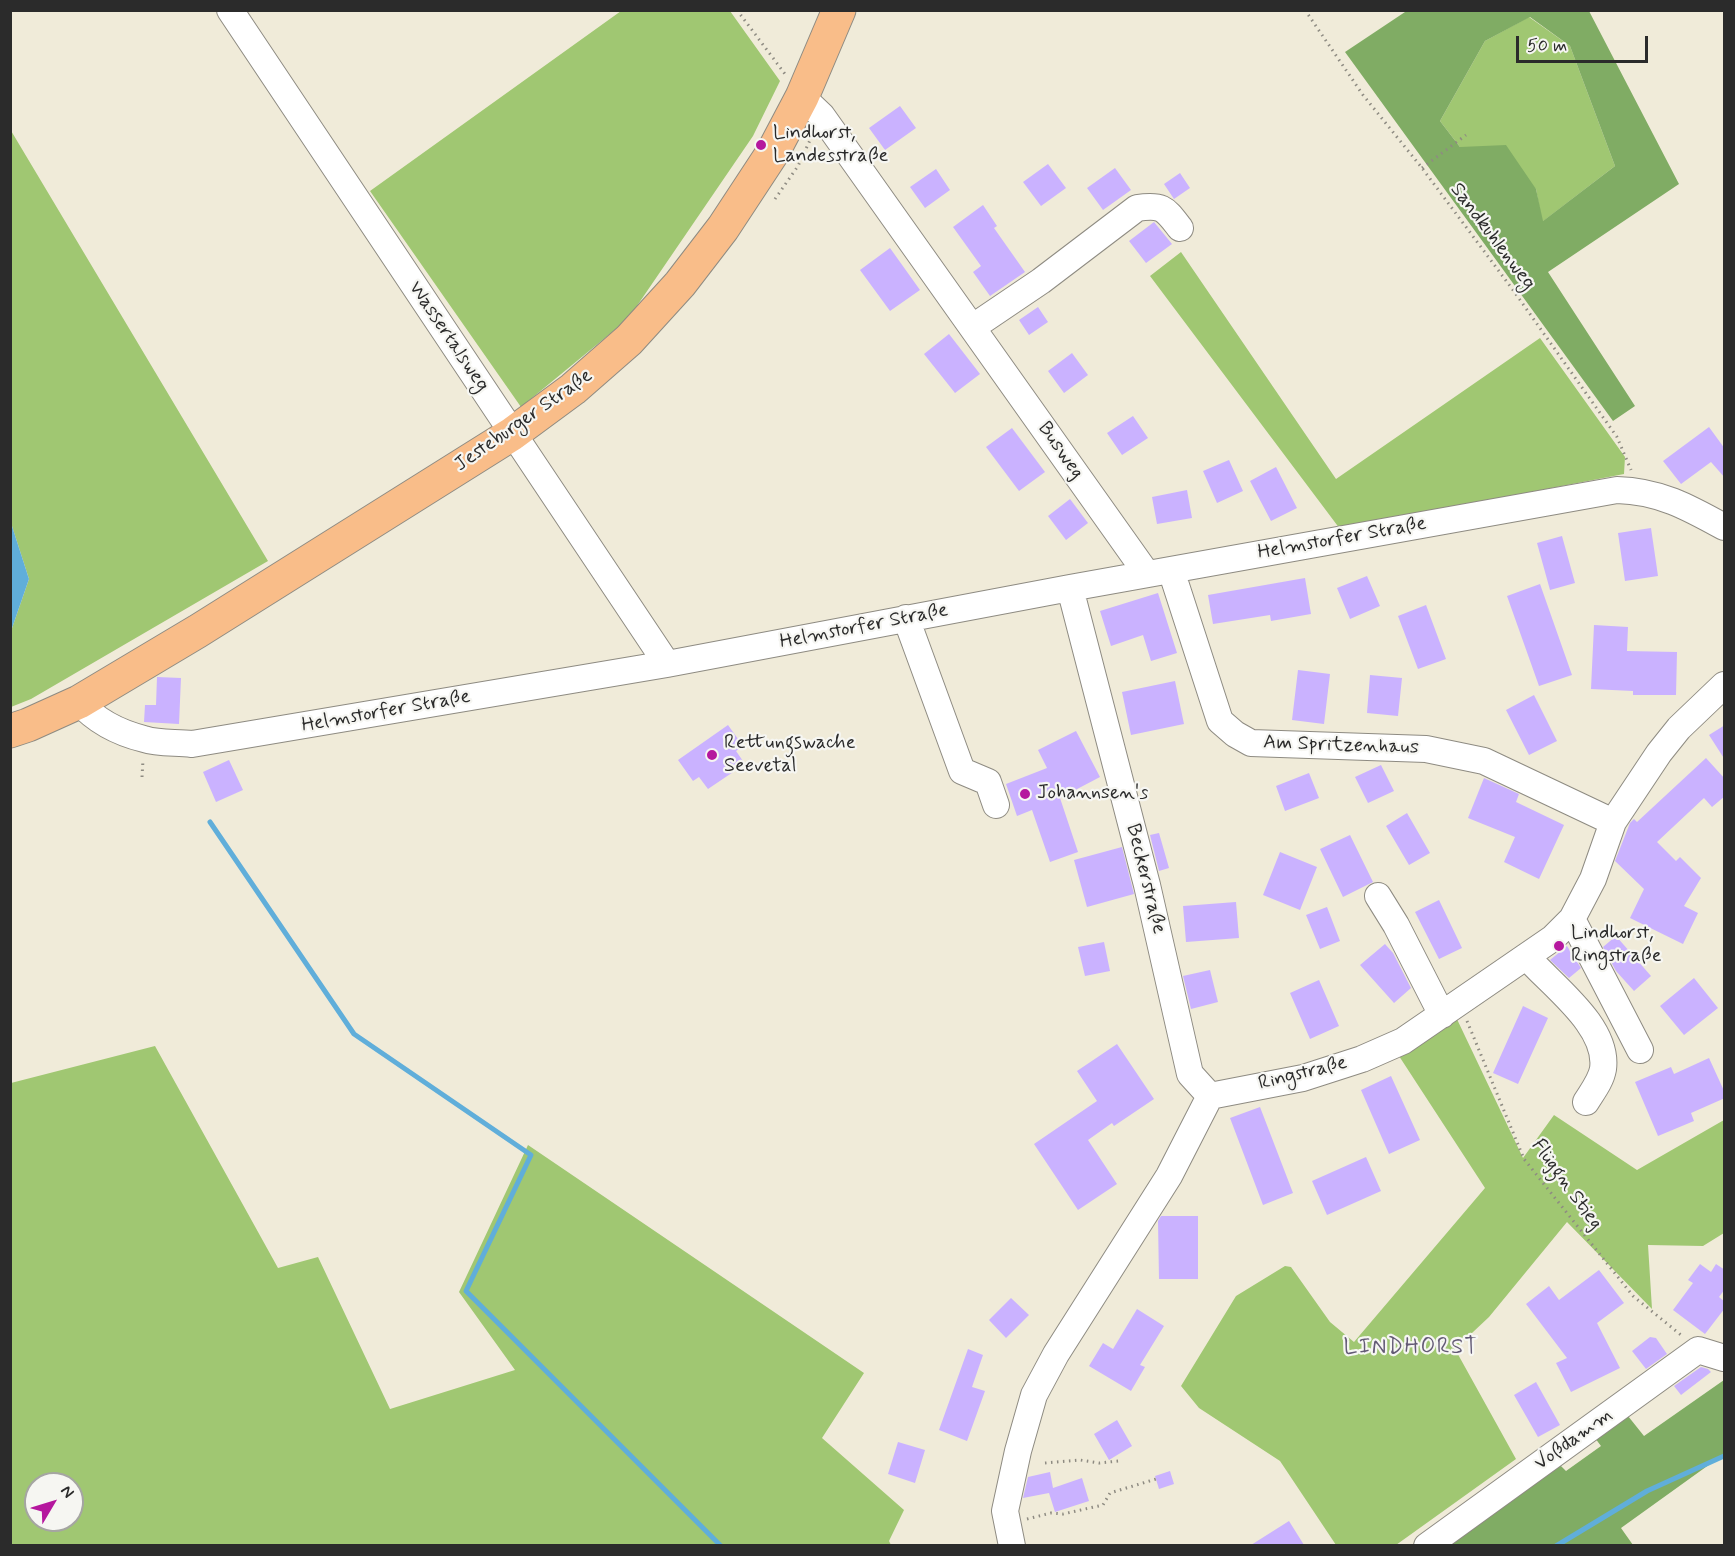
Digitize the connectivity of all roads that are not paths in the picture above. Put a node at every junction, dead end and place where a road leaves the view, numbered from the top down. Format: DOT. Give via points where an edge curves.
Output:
graph roads {
  1 [pos="230,10"];
  2 [pos="839,10"];
  3 [pos="802,97"];
  4 [pos="1180,228"];
  5 [pos="973,327"];
  6 [pos="512,434"];
  7 [pos="1725,527"];
  8 [pos="1159,572"];
  9 [pos="1070,588"];
  10 [pos="906,618"];
  11 [pos="667,664"];
  12 [pos="1725,685"];
  13 [pos="79,702"];
  14 [pos="10,731"];
  15 [pos="996,805"];
  16 [pos="1613,822"];
  17 [pos="1378,896"];
  18 [pos="1572,919"];
  19 [pos="1527,957"];
  20 [pos="1451,1009"];
  21 [pos="1640,1050"];
  22 [pos="1210,1096"];
  23 [pos="1586,1102"];
  24 [pos="1725,1358"];
  25 [pos="1010,1535"];
  26 [pos="1427,1545"];
  1 -- 6 [label="street, Wassertalsweg"];
  2 -- 3 [label="main road, Jesteburger Straße"];
  3 -- 5 [label="street, Busweg" via="822,116"];
  3 -- 6 [label="main road, Jesteburger Straße" via="748,190 680,284 629,340 573,389"];
  4 -- 5 [label="street" via="1154,205 1137,208"];
  5 -- 8 [label="street, Busweg"];
  6 -- 11 [label="street, Wassertalsweg"];
  6 -- 13 [label="main road, Jesteburger Straße"];
  7 -- 8 [label="street, Helmstorfer Straße" via="1640,490 1606,492"];
  8 -- 9 [label="street, Helmstorfer Straße"];
  8 -- 16 [label="street, Am Spritzenhaus" via="1220,721 1251,743 1426,749 1484,761"];
  9 -- 10 [label="street, Helmstorfer Straße"];
  9 -- 22 [label="street, Beckerstraße" via="1147,885 1190,1074"];
  10 -- 11 [label="street, Helmstorfer Straße"];
  10 -- 15 [label="street" via="962,771 988,782"];
  11 -- 13 [label="street, Helmstorfer Straße" via="192,744 146,740 113,728"];
  12 -- 16 [label="street, Ringstraße" via="1665,745"];
  13 -- 14 [label="main road"];
  16 -- 18 [label="street, Ringstraße" via="1593,879"];
  17 -- 20 [label="street"];
  18 -- 19 [label="street, Ringstraße"];
  18 -- 21 [label="street"];
  19 -- 20 [label="street, Ringstraße"];
  19 -- 23 [label="street" via="1576,1007 1602,1047 1603,1069"];
  20 -- 22 [label="street, Ringstraße" via="1403,1041 1362,1059 1303,1078"];
  22 -- 25 [label="street" via="1169,1176 1034,1395 1005,1510"];
  24 -- 26 [label="street, Voßdamm" via="1698,1350"];
}
